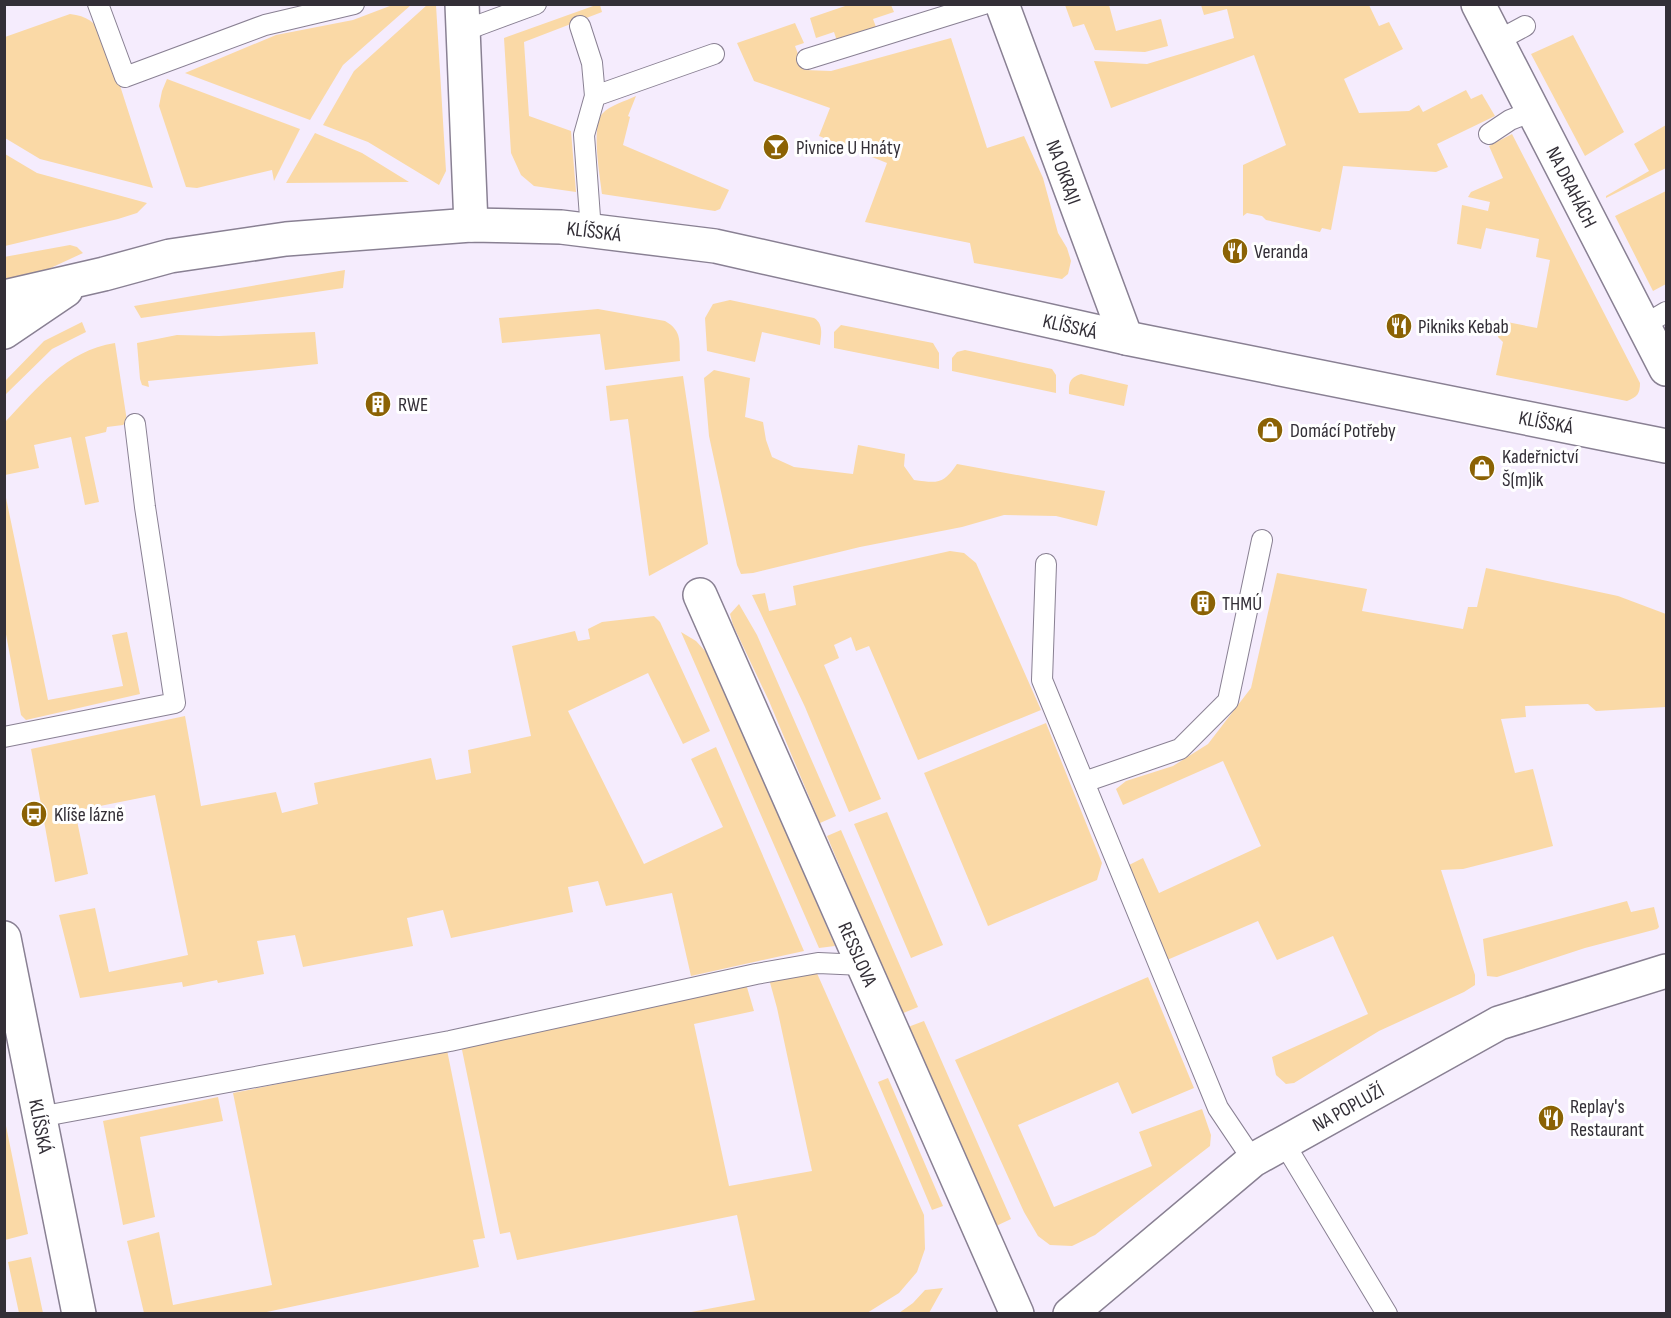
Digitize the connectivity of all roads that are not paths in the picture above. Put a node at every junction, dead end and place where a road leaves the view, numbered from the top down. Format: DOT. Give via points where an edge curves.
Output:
graph roads {
  1 [pos="98,4"];
  2 [pos="354,4"];
  3 [pos="536,4"];
  4 [pos="984,4"];
  5 [pos="1002,4"];
  6 [pos="1478,4"];
  7 [pos="462,18"];
  8 [pos="580,26"];
  9 [pos="714,54"];
  10 [pos="807,59"];
  11 [pos="595,96"];
  12 [pos="1533,111"];
  13 [pos="1489,134"];
  14 [pos="471,225"];
  15 [pos="591,231"];
  16 [pos="82,279"];
  17 [pos="4,297"];
  18 [pos="1655,318"];
  19 [pos="4,332"];
  20 [pos="1125,338"];
  21 [pos="1666,369"];
  22 [pos="135,424"];
  23 [pos="1666,446"];
  24 [pos="1262,540"];
  25 [pos="1046,564"];
  26 [pos="700,595"];
  27 [pos="4,737"];
  28 [pos="1084,782"];
  29 [pos="4,938"];
  30 [pos="863,965"];
  31 [pos="1666,970"];
  32 [pos="39,1117"];
  33 [pos="1284,1143"];
  34 [pos="1253,1160"];
  35 [pos="79,1314"];
  36 [pos="1017,1314"];
  37 [pos="1070,1314"];
  38 [pos="1387,1314"];
  1 -- 2 [label="lane" via="125,77 265,26"];
  3 -- 7 [label="lane"];
  4 -- 10 [label="lane"];
  5 -- 20 [label="street, NA OKRAJI"];
  6 -- 12 [label="street, NA DRAHÁCH" via="1511,33"];
  7 -- 14 [label="street"];
  8 -- 11 [label="lane" via="592,63"];
  9 -- 11 [label="lane"];
  11 -- 15 [label="lane" via="584,135"];
  12 -- 13 [label="lane"];
  12 -- 18 [label="street, NA DRAHÁCH"];
  14 -- 15 [label="street, KLÍŠSKÁ"];
  14 -- 16 [label="street, KLÍŠSKÁ" via="286,239 170,256"];
  15 -- 20 [label="street, KLÍŠSKÁ" via="715,246"];
  16 -- 17 [label="street, KLÍŠSKÁ"];
  16 -- 19 [label="street, KLÍŠSKÁ"];
  18 -- 21 [label="street, NA DRAHÁCH"];
  20 -- 23 [label="street, KLÍŠSKÁ"];
  22 -- 27 [label="lane" via="175,703"];
  24 -- 28 [label="lane" via="1228,700 1180,749"];
  25 -- 28 [label="lane" via="1042,680"];
  26 -- 30 [label="street, RESSLOVA"];
  28 -- 34 [label="lane" via="1218,1108"];
  29 -- 32 [label="street, KLÍŠSKÁ"];
  30 -- 32 [label="lane" via="818,963 756,974 450,1041"];
  30 -- 36 [label="street, RESSLOVA"];
  31 -- 33 [label="street, NA POPLUŽÍ" via="1499,1023"];
  32 -- 35 [label="street, KLÍŠSKÁ"];
  33 -- 34 [label="street, NA POPLUŽÍ"];
  33 -- 38 [label="lane"];
  34 -- 37 [label="street, NA POPLUŽÍ"];
}
